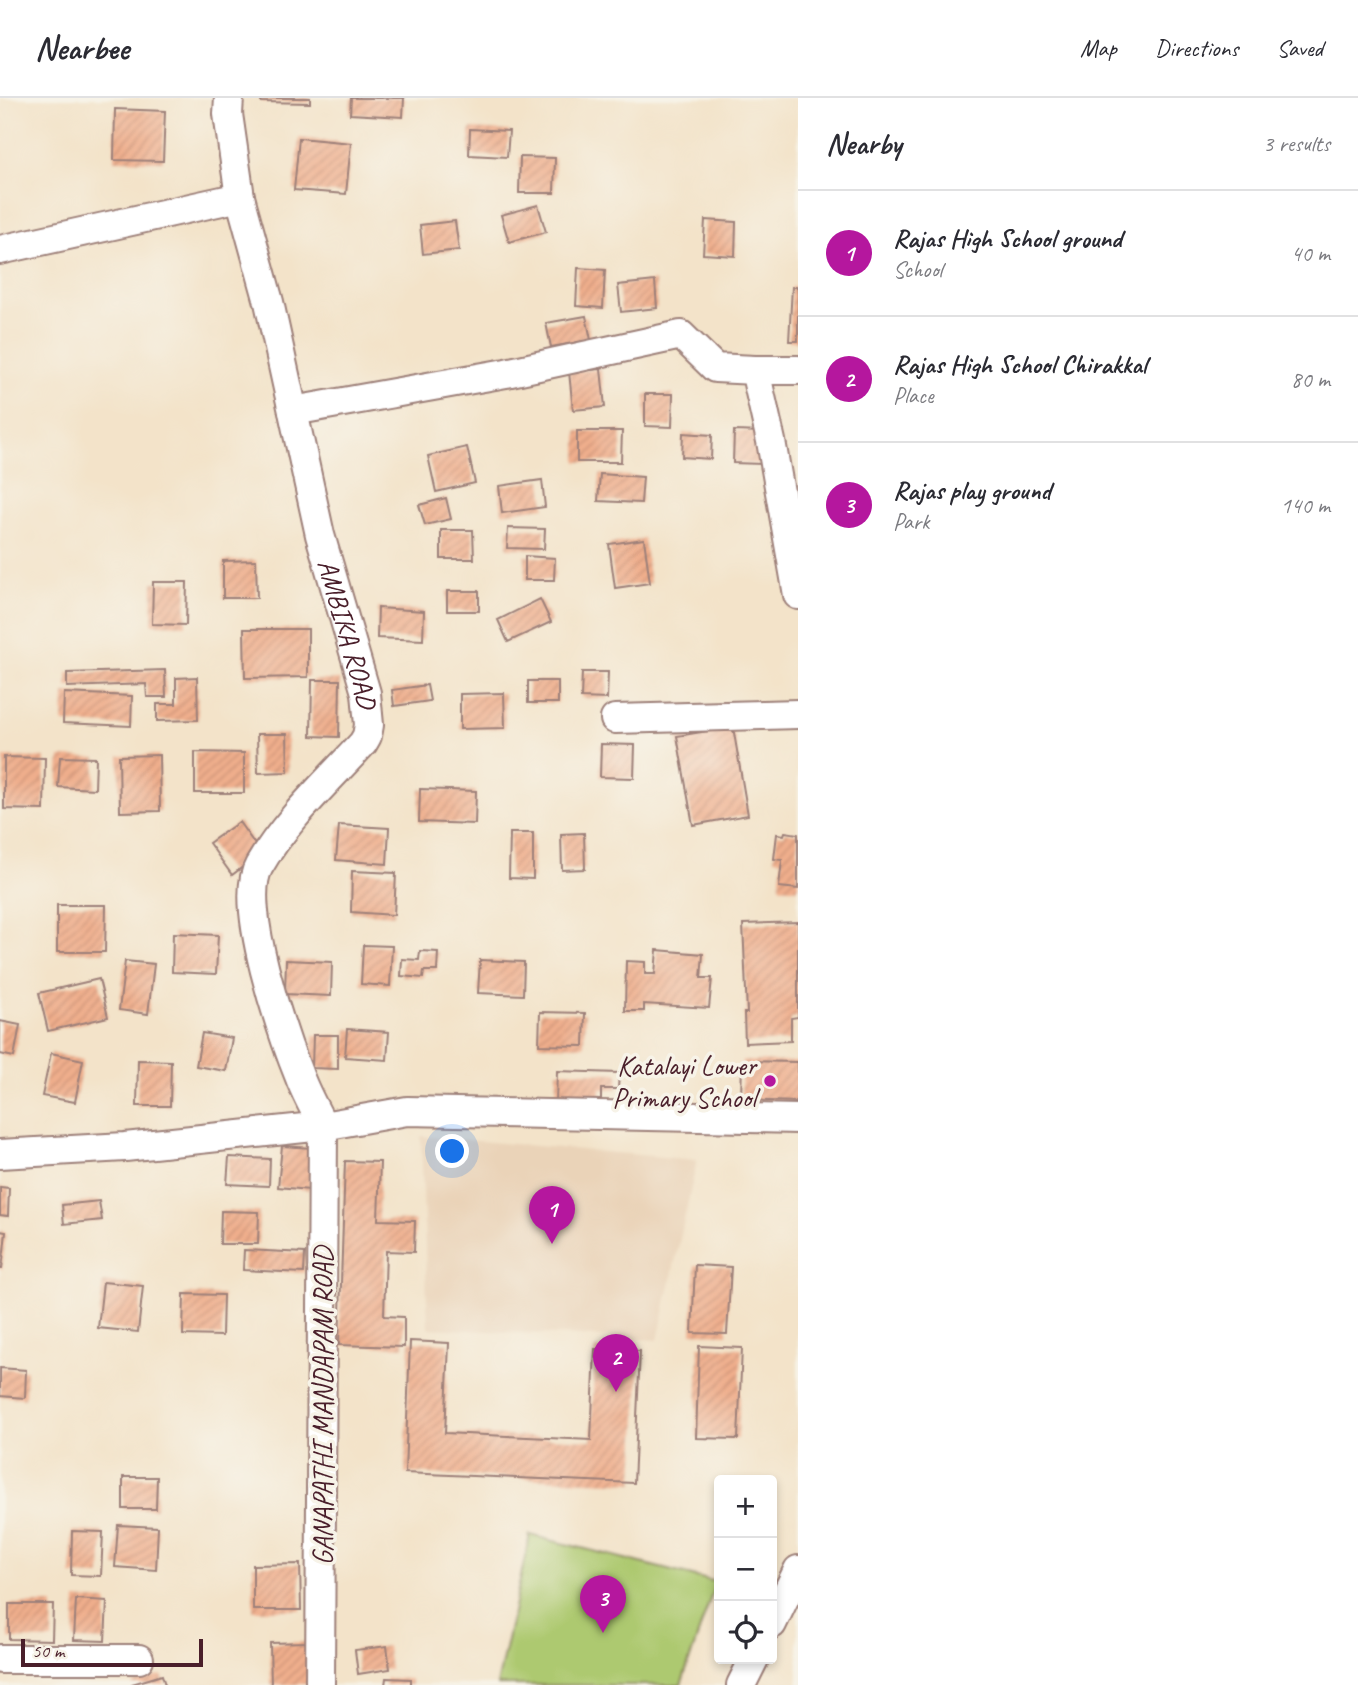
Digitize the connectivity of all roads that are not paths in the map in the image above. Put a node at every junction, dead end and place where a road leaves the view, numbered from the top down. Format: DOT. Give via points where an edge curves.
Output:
graph roads {
  1 [pos="229,98"];
  2 [pos="240,197"];
  3 [pos="0,250"];
  4 [pos="755,370"];
  5 [pos="798,370"];
  6 [pos="293,411"];
  7 [pos="798,595"];
  8 [pos="798,714"];
  9 [pos="615,719"];
  10 [pos="798,1119"];
  11 [pos="323,1126"];
  12 [pos="0,1154"];
  13 [pos="798,1570"];
  14 [pos="783,1615"];
  15 [pos="0,1659"];
  16 [pos="139,1659"];
  17 [pos="752,1664"];
  18 [pos="320,1685"];
  19 [pos="741,1685"];
  1 -- 2 [label="street, AMBIKA ROAD"];
  2 -- 3 [label="street"];
  2 -- 6 [label="street, AMBIKA ROAD"];
  4 -- 5 [label="street"];
  4 -- 6 [label="street" via="715,368 681,335 506,373"];
  4 -- 7 [label="street"];
  6 -- 11 [label="street, AMBIKA ROAD" via="320,535 366,694 369,725 363,743 281,834 258,867 252,891 279,1021 300,1081"];
  8 -- 9 [label="street"];
  10 -- 11 [label="street" via="407,1111"];
  11 -- 12 [label="street" via="125,1147"];
  11 -- 18 [label="street, GANAPATHI MANDAPAM ROAD"];
  13 -- 14 [label="street"];
  15 -- 16 [label="street"];
  17 -- 19 [label="street"];
}
